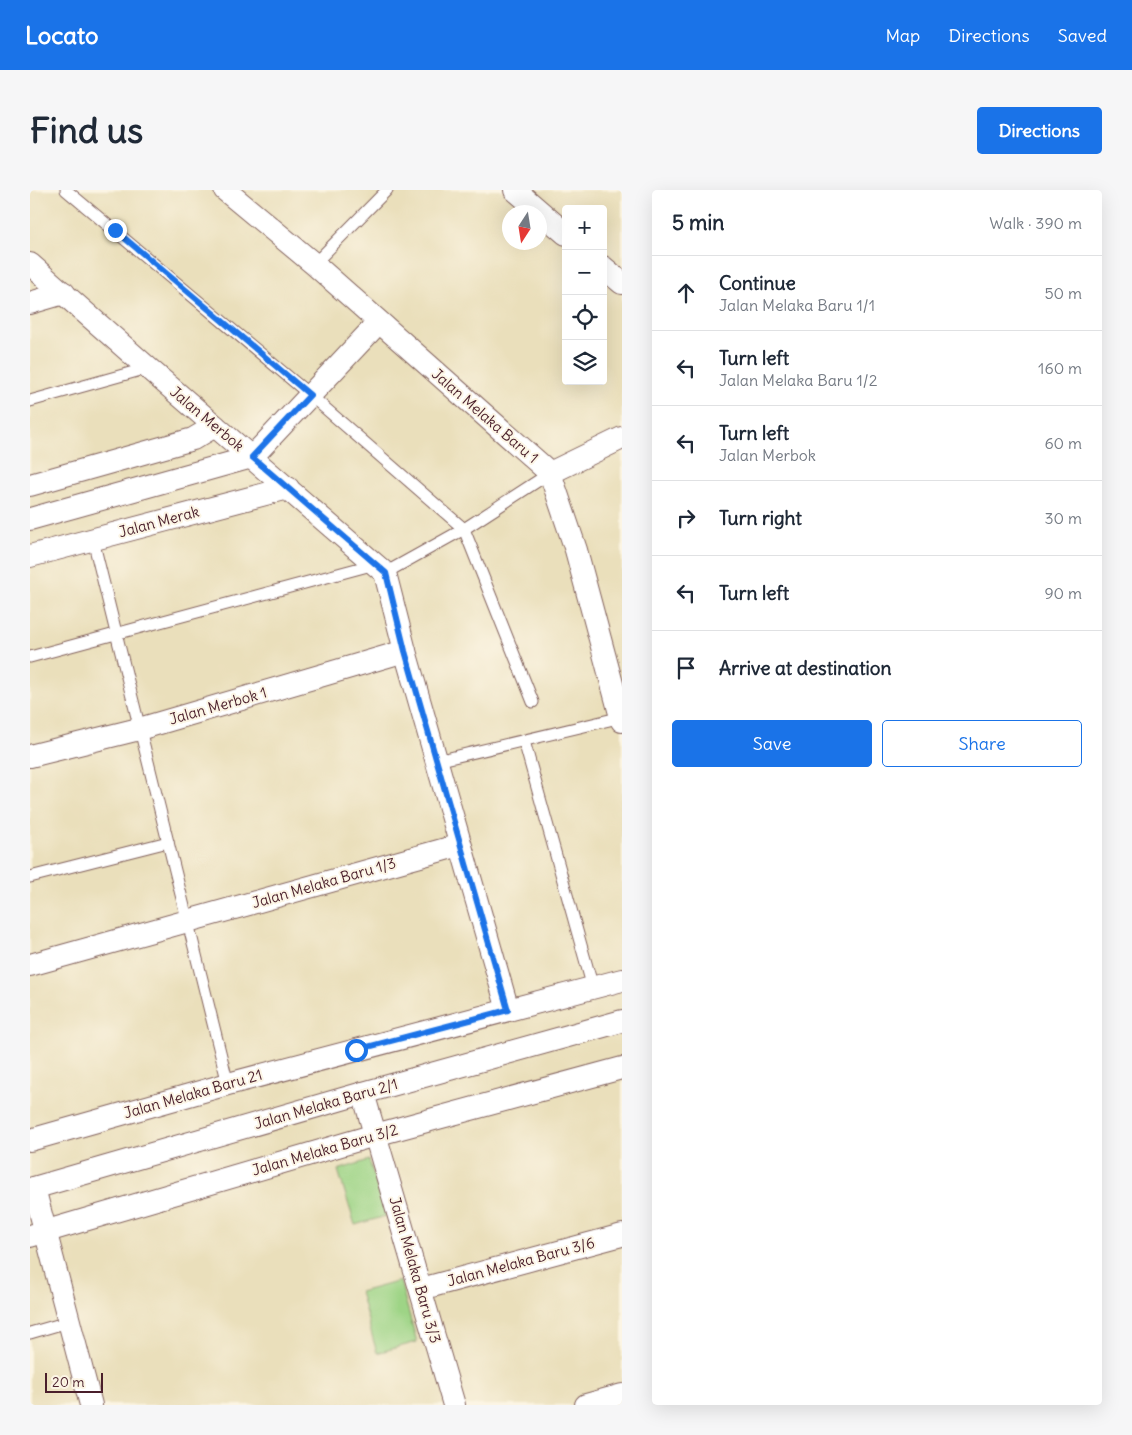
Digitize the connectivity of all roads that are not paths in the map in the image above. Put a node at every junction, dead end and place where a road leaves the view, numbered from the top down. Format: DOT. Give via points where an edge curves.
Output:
graph roads {
  1 [pos="66,190"];
  2 [pos="225,190"];
  3 [pos="387,190"];
  4 [pos="524,193"];
  5 [pos="562,230"];
  6 [pos="30,264"];
  7 [pos="314,264"];
  8 [pos="607,270"];
  9 [pos="622,283"];
  10 [pos="64,293"];
  11 [pos="30,303"];
  12 [pos="378,323"];
  13 [pos="148,368"];
  14 [pos="310,395"];
  15 [pos="30,401"];
  16 [pos="215,426"];
  17 [pos="622,438"];
  18 [pos="252,457"];
  19 [pos="550,472"];
  20 [pos="30,485"];
  21 [pos="288,488"];
  22 [pos="30,519"];
  23 [pos="464,529"];
  24 [pos="93,540"];
  25 [pos="30,556"];
  26 [pos="380,568"];
  27 [pos="116,635"];
  28 [pos="405,651"];
  29 [pos="30,658"];
  30 [pos="533,702"];
  31 [pos="622,718"];
  32 [pos="140,729"];
  33 [pos="524,740"];
  34 [pos="30,756"];
  35 [pos="436,761"];
  36 [pos="168,842"];
  37 [pos="460,845"];
  38 [pos="30,877"];
  39 [pos="188,921"];
  40 [pos="30,965"];
  41 [pos="622,980"];
  42 [pos="593,988"];
  43 [pos="508,1010"];
  44 [pos="622,1021"];
  45 [pos="622,1068"];
  46 [pos="228,1084"];
  47 [pos="364,1092"];
  48 [pos="375,1135"];
  49 [pos="30,1140"];
  50 [pos="32,1189"];
  51 [pos="37,1234"];
  52 [pos="622,1235"];
  53 [pos="421,1289"];
  54 [pos="68,1322"];
  55 [pos="30,1333"];
  56 [pos="614,1400"];
  57 [pos="91,1405"];
  58 [pos="454,1405"];
  59 [pos="586,1405"];
  1 -- 14 [label="lane"];
  2 -- 7 [label="street, Jalan Melaka Baru 1"];
  3 -- 7 [label="lane"];
  4 -- 5 [label="street"];
  6 -- 10 [label="street, Jalan Merbok"];
  7 -- 12 [label="street, Jalan Melaka Baru 1"];
  8 -- 9 [label="street"];
  10 -- 11 [label="street"];
  10 -- 13 [label="street, Jalan Merbok"];
  12 -- 14 [label="street"];
  12 -- 19 [label="street, Jalan Melaka Baru 1"];
  13 -- 15 [label="lane"];
  13 -- 16 [label="street, Jalan Merbok"];
  14 -- 18 [label="street"];
  14 -- 23 [label="lane"];
  16 -- 18 [label="street, Jalan Merbok"];
  16 -- 20 [label="street" via="193,440"];
  17 -- 19 [label="street"];
  18 -- 21 [label="street, Jalan Merbok"];
  18 -- 22 [label="street"];
  19 -- 23 [label="lane"];
  19 -- 31 [label="street, Jalan Melaka Baru 1" via="576,550"];
  21 -- 24 [label="street, Jalan Merak"];
  21 -- 26 [label="street, Jalan Merbok"];
  23 -- 26 [label="lane"];
  23 -- 30 [label="lane"];
  24 -- 25 [label="street, Jalan Merak"];
  24 -- 27 [label="lane"];
  26 -- 27 [label="lane"];
  26 -- 28 [label="street"];
  27 -- 29 [label="lane"];
  27 -- 32 [label="lane"];
  28 -- 32 [label="street, Jalan Merbok 1"];
  28 -- 35 [label="street"];
  31 -- 33 [label="lane"];
  32 -- 34 [label="street, Jalan Merbok 1"];
  32 -- 36 [label="lane"];
  33 -- 35 [label="lane"];
  33 -- 42 [label="lane"];
  35 -- 37 [label="street"];
  36 -- 38 [label="lane"];
  36 -- 39 [label="lane"];
  37 -- 39 [label="street, Jalan Melaka Baru 1/3"];
  37 -- 43 [label="street"];
  39 -- 40 [label="street, Jalan Melaka Baru 1/3"];
  39 -- 46 [label="lane"];
  41 -- 42 [label="street, Jalan Melaka Baru 21"];
  42 -- 43 [label="street, Jalan Melaka Baru 21"];
  43 -- 46 [label="street, Jalan Melaka Baru 21"];
  44 -- 47 [label="street, Jalan Melaka Baru 2/1"];
  45 -- 48 [label="street, Jalan Melaka Baru 3/2"];
  46 -- 49 [label="street, Jalan Melaka Baru 21"];
  47 -- 48 [label="street, Jalan Melaka Baru 3/3"];
  47 -- 50 [label="street, Jalan Melaka Baru 2/1"];
  48 -- 51 [label="street, Jalan Melaka Baru 3/2"];
  48 -- 53 [label="street, Jalan Melaka Baru 3/3"];
  50 -- 51 [label="street"];
  51 -- 54 [label="street"];
  52 -- 53 [label="street, Jalan Melaka Baru 3/6"];
  53 -- 58 [label="street, Jalan Melaka Baru 3/3"];
  54 -- 55 [label="lane"];
  54 -- 57 [label="street"];
  56 -- 59 [label="street"];
}
